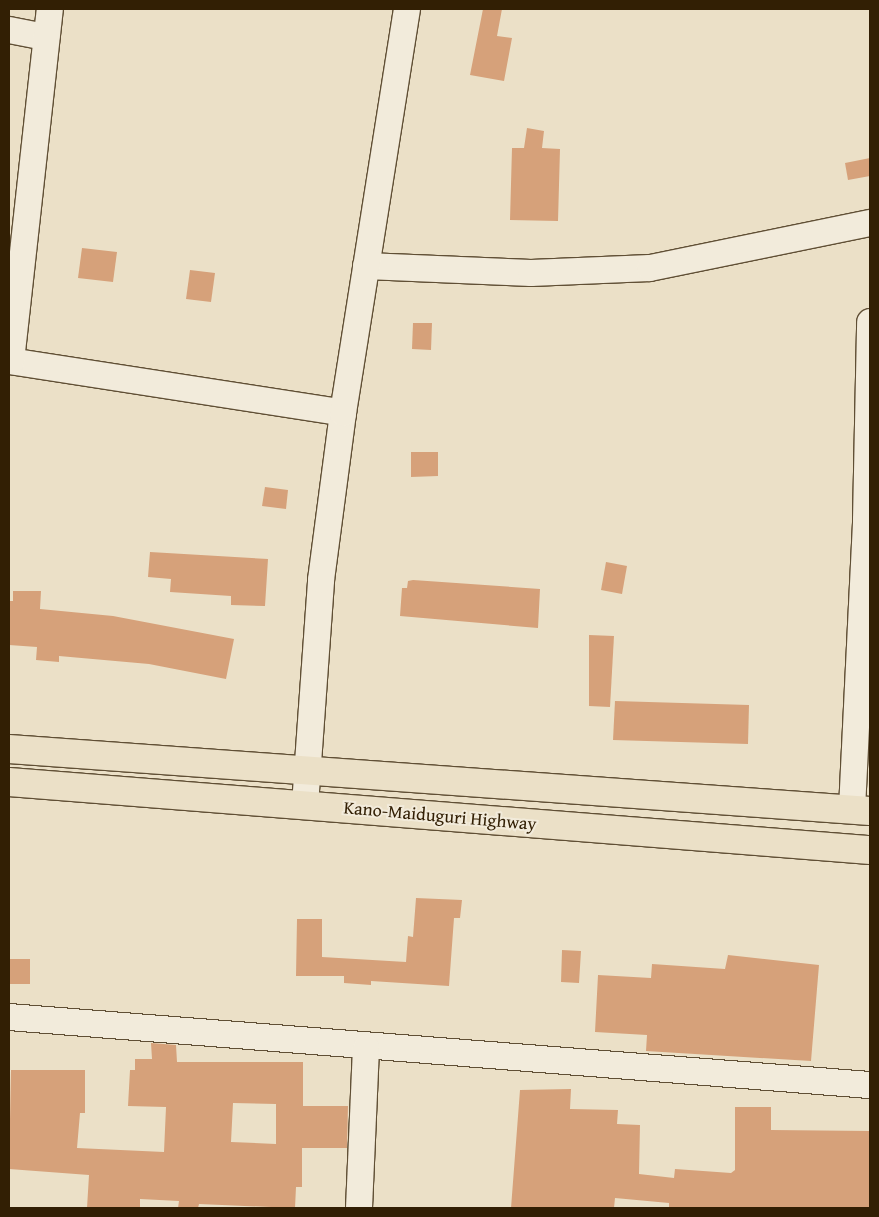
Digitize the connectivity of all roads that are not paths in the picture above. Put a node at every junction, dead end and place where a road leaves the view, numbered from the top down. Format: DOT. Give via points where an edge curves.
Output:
graph roads {
  1 [pos="50,9"];
  2 [pos="407,9"];
  3 [pos="9,30"];
  4 [pos="46,37"];
  5 [pos="870,223"];
  6 [pos="366,266"];
  7 [pos="870,322"];
  8 [pos="10,361"];
  9 [pos="343,413"];
  10 [pos="868,519"];
  11 [pos="9,749"];
  12 [pos="308,771"];
  13 [pos="9,782"];
  14 [pos="305,805"];
  15 [pos="861,810"];
  16 [pos="870,850"];
  17 [pos="9,1017"];
  18 [pos="366,1048"];
  19 [pos="870,1085"];
  20 [pos="359,1208"];
  1 -- 4 [label="street"];
  2 -- 6 [label="street"];
  3 -- 4 [label="street"];
  4 -- 8 [label="street"];
  5 -- 6 [label="street" via="640,269 532,273"];
  6 -- 9 [label="street"];
  7 -- 10 [label="street"];
  8 -- 9 [label="street"];
  9 -- 12 [label="street" via="321,580"];
  10 -- 15 [label="street"];
  11 -- 12 [label="highway, Kano-Maiduguri Highway"];
  12 -- 14 [label="street"];
  12 -- 15 [label="highway, Kano-Maiduguri Highway"];
  13 -- 14 [label="highway, Kano-Maiduguri Highway"];
  14 -- 16 [label="highway, Kano-Maiduguri Highway"];
  17 -- 18 [label="street"];
  18 -- 19 [label="street"];
  18 -- 20 [label="street"];
}
